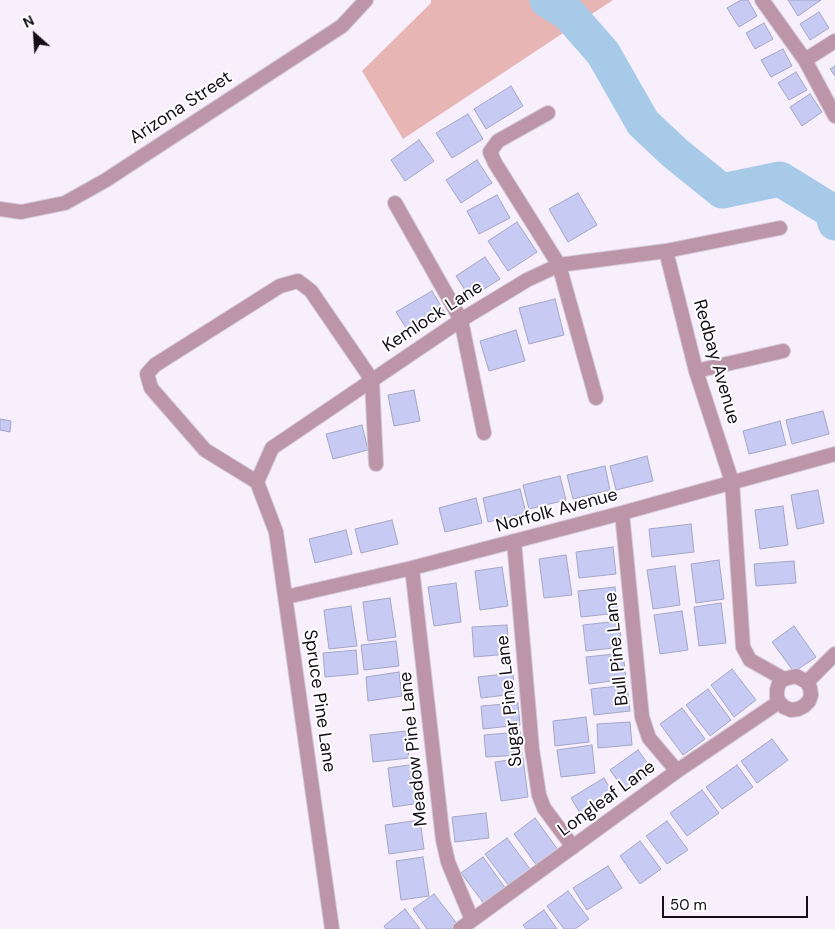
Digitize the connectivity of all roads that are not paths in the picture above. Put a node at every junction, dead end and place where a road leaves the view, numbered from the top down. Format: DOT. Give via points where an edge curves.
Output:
graph roads {
  1 [pos="366,0"];
  2 [pos="762,0"];
  3 [pos="835,41"];
  4 [pos="805,60"];
  5 [pos="548,113"];
  6 [pos="835,116"];
  7 [pos="395,203"];
  8 [pos="0,209"];
  9 [pos="780,228"];
  10 [pos="666,250"];
  11 [pos="559,266"];
  12 [pos="461,320"];
  13 [pos="783,351"];
  14 [pos="696,371"];
  15 [pos="372,380"];
  16 [pos="596,398"];
  17 [pos="484,434"];
  18 [pos="835,454"];
  19 [pos="376,464"];
  20 [pos="257,482"];
  21 [pos="732,482"];
  22 [pos="622,513"];
  23 [pos="514,541"];
  24 [pos="412,568"];
  25 [pos="286,597"];
  26 [pos="835,654"];
  27 [pos="784,679"];
  28 [pos="807,682"];
  29 [pos="780,702"];
  30 [pos="677,771"];
  31 [pos="573,847"];
  32 [pos="466,925"];
  33 [pos="332,929"];
  1 -- 8 [label="street, Arizona Street" via="342,26 106,180 65,202 21,212"];
  2 -- 4 [label="street"];
  3 -- 4 [label="street"];
  4 -- 6 [label="street"];
  5 -- 11 [label="street" via="498,141 490,152"];
  7 -- 12 [label="street"];
  9 -- 10 [label="street, Kemlock Lane"];
  10 -- 11 [label="street, Kemlock Lane"];
  10 -- 14 [label="street, Redbay Avenue"];
  11 -- 12 [label="street, Kemlock Lane" via="527,280"];
  11 -- 16 [label="street"];
  12 -- 15 [label="street, Kemlock Lane"];
  12 -- 17 [label="street"];
  13 -- 14 [label="street"];
  14 -- 21 [label="street, Redbay Avenue"];
  15 -- 19 [label="street"];
  15 -- 20 [label="street, Kemlock Lane" via="272,448"];
  15 -- 20 [label="street" via="311,291 298,281 280,286 155,365 147,374 151,388 205,450"];
  18 -- 21 [label="street, Norfolk Avenue"];
  20 -- 25 [label="street, Spruce Pine Lane" via="276,532"];
  21 -- 22 [label="street, Norfolk Avenue"];
  21 -- 27 [label="street, Redbay Avenue" via="744,648 750,660"];
  22 -- 23 [label="street, Norfolk Avenue"];
  22 -- 30 [label="street, Bull Pine Lane" via="642,717 649,738"];
  23 -- 24 [label="street, Norfolk Avenue"];
  23 -- 31 [label="street, Sugar Pine Lane" via="539,795 544,808"];
  24 -- 25 [label="street, Norfolk Avenue"];
  24 -- 32 [label="street, Meadow Pine Lane" via="443,840"];
  25 -- 33 [label="street, Spruce Pine Lane"];
  26 -- 28 [label="street"];
  27 -- 28 [label="street" via="796,676"];
  27 -- 29 [label="street" via="777,690"];
  28 -- 29 [label="street" via="811,695 804,706 791,710"];
  29 -- 30 [label="street, Longleaf Lane"];
  30 -- 31 [label="street, Longleaf Lane"];
  31 -- 32 [label="street, Longleaf Lane"];
}
